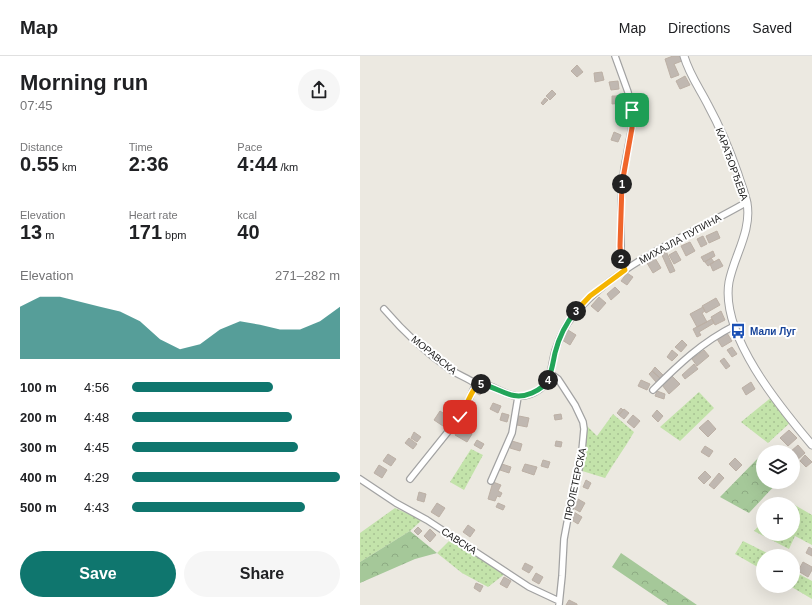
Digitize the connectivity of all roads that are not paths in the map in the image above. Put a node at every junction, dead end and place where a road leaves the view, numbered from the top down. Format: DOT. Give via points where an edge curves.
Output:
graph roads {
  1 [pos="615,56"];
  2 [pos="684,56"];
  3 [pos="747,202"];
  4 [pos="625,270"];
  5 [pos="384,310"];
  6 [pos="734,326"];
  7 [pos="551,374"];
  8 [pos="477,385"];
  9 [pos="653,390"];
  10 [pos="518,397"];
  11 [pos="812,445"];
  12 [pos="360,479"];
  13 [pos="410,479"];
  14 [pos="491,481"];
  15 [pos="559,603"];
  1 -- 4 [label="street" via="628,92 633,122 621,200 621,257"];
  2 -- 3 [label="street, КАРАЂОРЂЕВА" via="720,129"];
  3 -- 4 [label="street, МИХАЈЛА ПУПИНА"];
  3 -- 6 [label="street, КАРАЂОРЂЕВА" via="746,228 729,283 729,301"];
  4 -- 7 [label="street, МИХАЈЛА ПУПИНА" via="590,296 571,318 561,334"];
  5 -- 8 [label="street, МОРАВСКА" via="443,364"];
  6 -- 9 [label="street" via="693,352"];
  6 -- 11 [label="street, КАРАЂОРЂЕВА" via="742,346 768,389"];
  7 -- 10 [label="street" via="540,390"];
  7 -- 15 [label="street, ПРОЛЕТЕРСКА" via="558,379 575,405 584,429 581,461 564,539"];
  8 -- 10 [label="street, МОРАВСКА" via="488,386"];
  8 -- 13 [label="street" via="463,413"];
  10 -- 14 [label="street" via="512,433"];
  12 -- 15 [label="street, САВСКА"];
}
